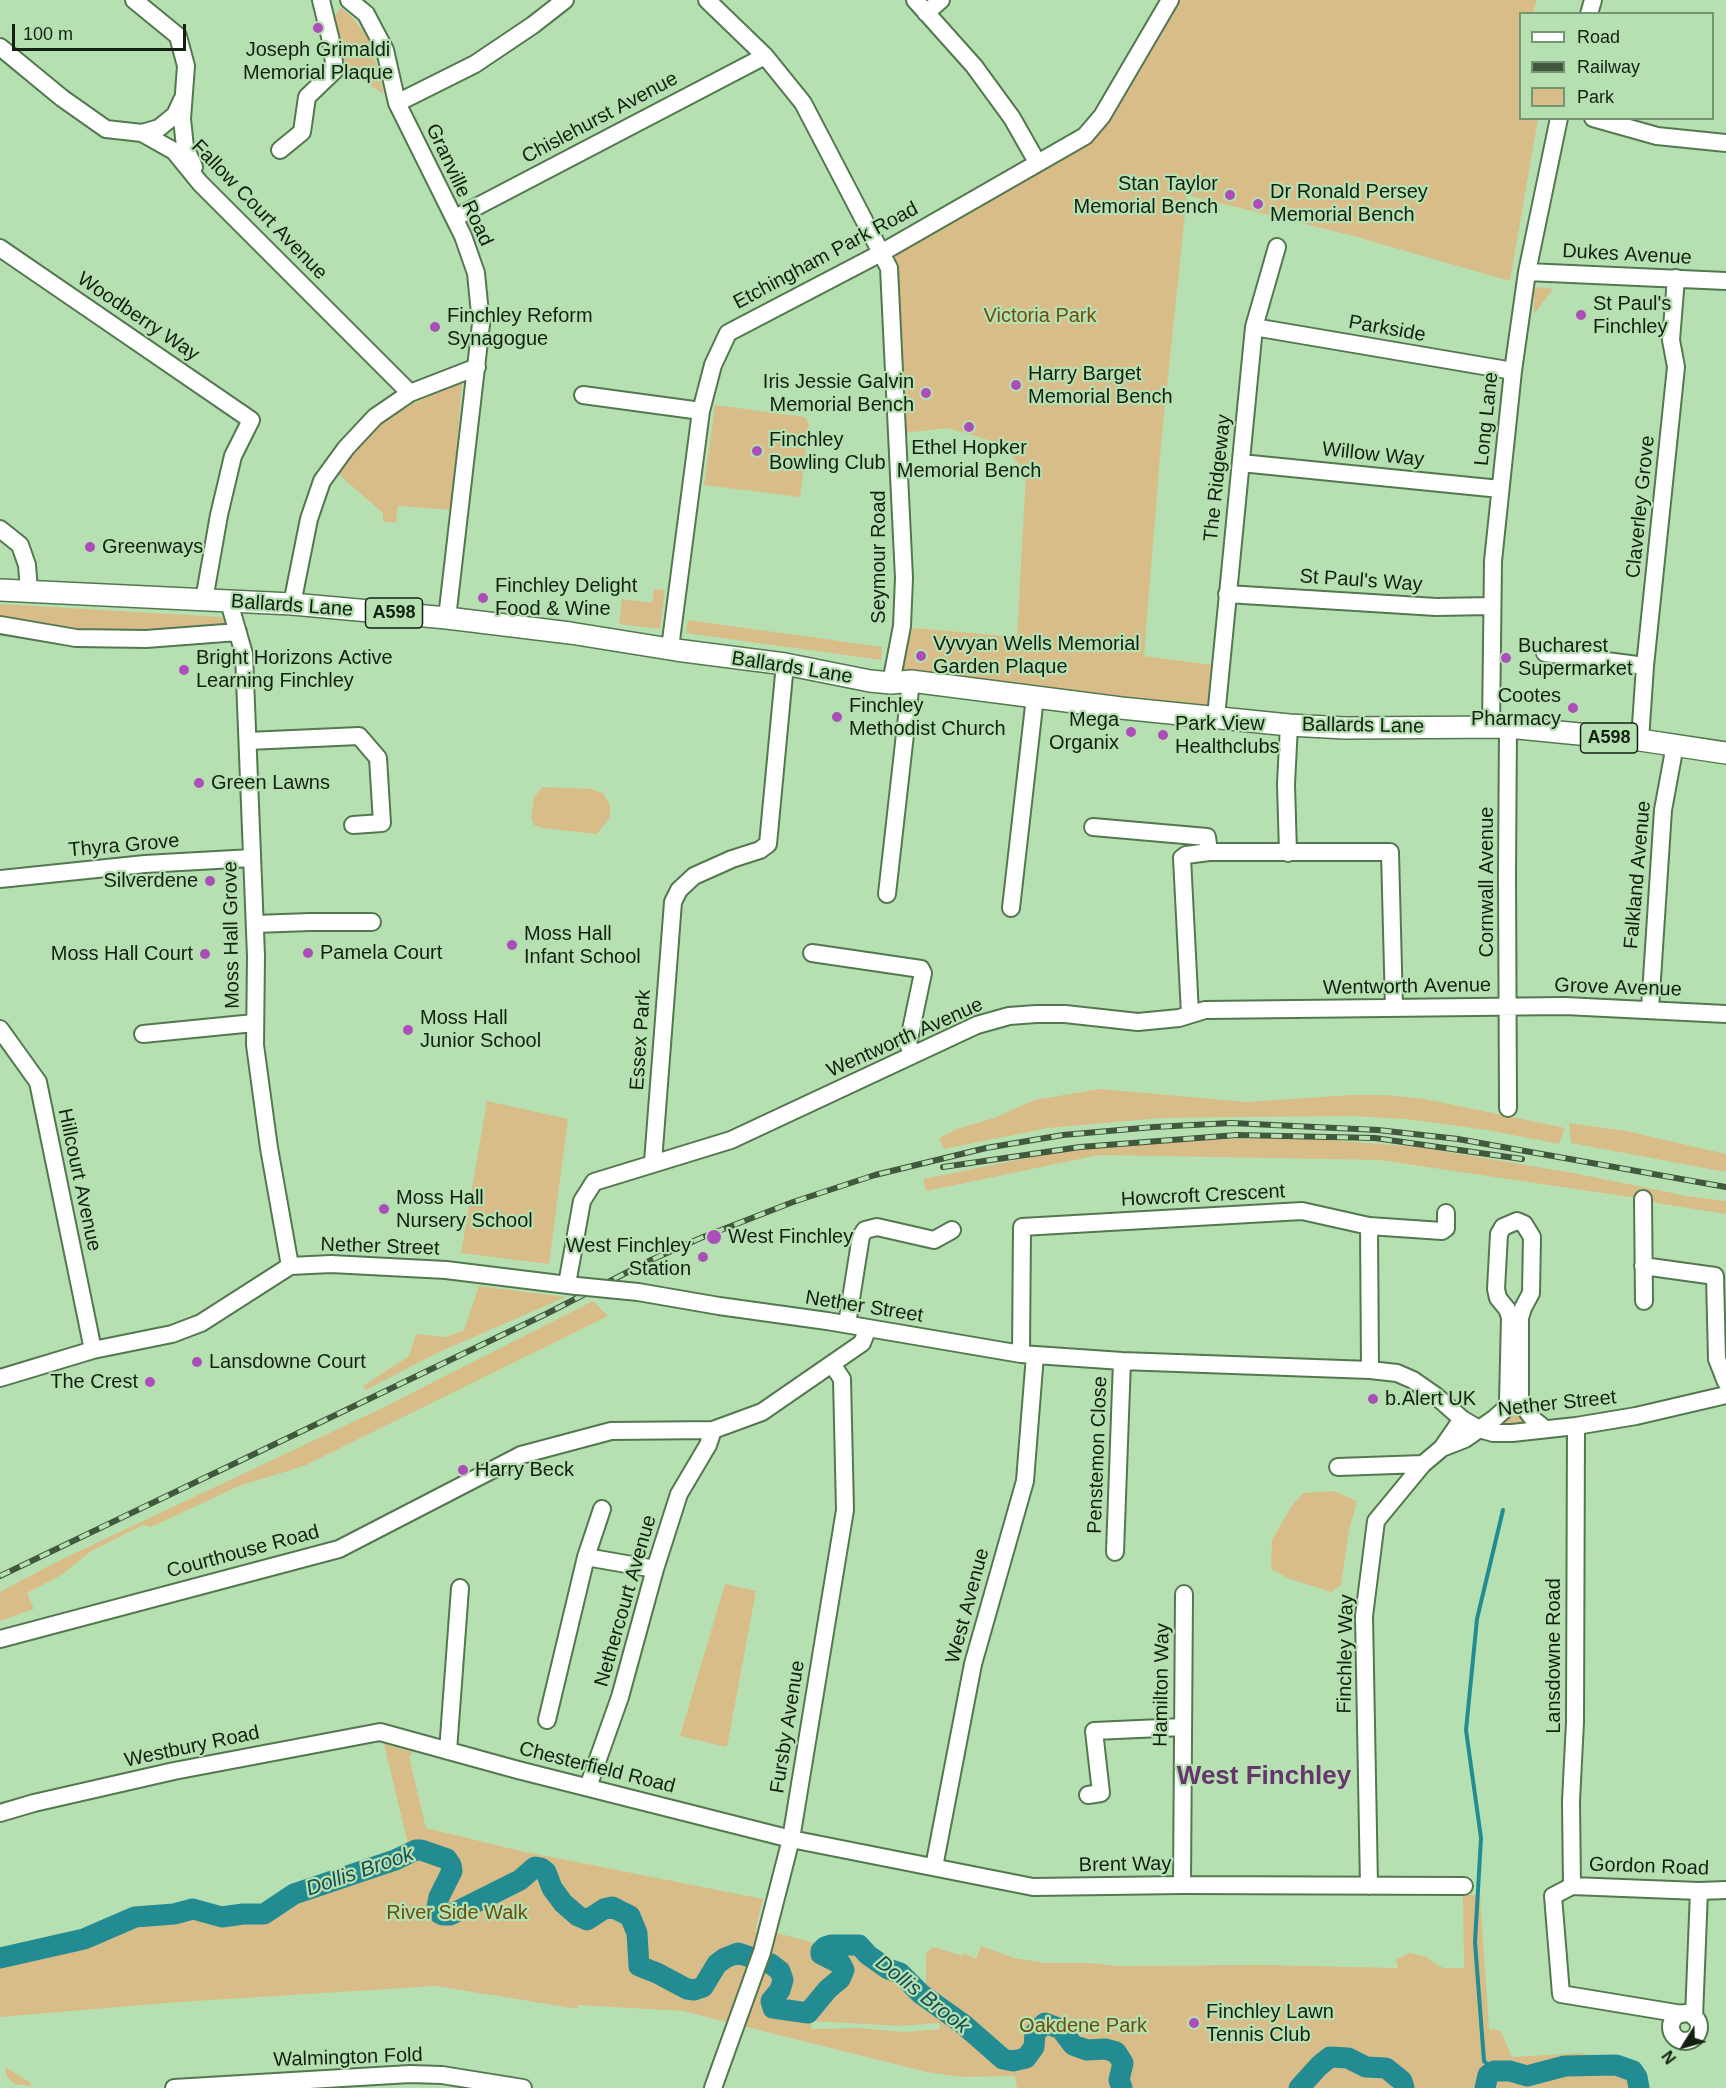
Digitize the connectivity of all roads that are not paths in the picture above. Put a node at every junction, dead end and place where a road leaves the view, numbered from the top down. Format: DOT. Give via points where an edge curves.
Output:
graph roads {
  1 [pos="134,0"];
  2 [pos="321,0"];
  3 [pos="349,0"];
  4 [pos="565,0"];
  5 [pos="707,0"];
  6 [pos="915,0"];
  7 [pos="940,0"];
  8 [pos="1170,0"];
  9 [pos="926,13"];
  10 [pos="0,48"];
  11 [pos="765,56"];
  12 [pos="186,93"];
  13 [pos="397,103"];
  14 [pos="1559,120"];
  15 [pos="1600,120"];
  16 [pos="142,133"];
  17 [pos="1726,143"];
  18 [pos="280,150"];
  19 [pos="1037,162"];
  20 [pos="200,183"];
  21 [pos="454,218"];
  22 [pos="1277,247"];
  23 [pos="0,248"];
  24 [pos="881,253"];
  25 [pos="1527,272"];
  26 [pos="1676,278"];
  27 [pos="1726,281"];
  28 [pos="1254,327"];
  29 [pos="477,367"];
  30 [pos="1513,371"];
  31 [pos="410,393"];
  32 [pos="583,395"];
  33 [pos="701,411"];
  34 [pos="1241,463"];
  35 [pos="1500,489"];
  36 [pos="0,529"];
  37 [pos="0,590"];
  38 [pos="29,591"];
  39 [pos="1227,594"];
  40 [pos="204,600"];
  41 [pos="230,602"];
  42 [pos="292,604"];
  43 [pos="1492,606"];
  44 [pos="447,618"];
  45 [pos="0,625"];
  46 [pos="238,632"];
  47 [pos="670,648"];
  48 [pos="1545,653"];
  49 [pos="785,664"];
  50 [pos="1645,666"];
  51 [pos="901,682"];
  52 [pos="1035,697"];
  53 [pos="1216,717"];
  54 [pos="1289,725"];
  55 [pos="1499,727"];
  56 [pos="1640,740"];
  57 [pos="248,741"];
  58 [pos="1675,745"];
  59 [pos="1726,753"];
  60 [pos="353,825"];
  61 [pos="1093,827"];
  62 [pos="1209,852"];
  63 [pos="1288,853"];
  64 [pos="252,858"];
  65 [pos="0,879"];
  66 [pos="887,894"];
  67 [pos="1011,908"];
  68 [pos="372,922"];
  69 [pos="255,924"];
  70 [pos="812,953"];
  71 [pos="1508,1007"];
  72 [pos="1394,1008"];
  73 [pos="1650,1009"];
  74 [pos="1190,1014"];
  75 [pos="1726,1014"];
  76 [pos="254,1023"];
  77 [pos="0,1029"];
  78 [pos="143,1034"];
  79 [pos="913,1054"];
  80 [pos="1508,1108"];
  81 [pos="653,1162"];
  82 [pos="1643,1199"];
  83 [pos="1446,1212"];
  84 [pos="1368,1226"];
  85 [pos="952,1230"];
  86 [pos="290,1266"];
  87 [pos="1643,1266"];
  88 [pos="1721,1276"];
  89 [pos="572,1285"];
  90 [pos="1644,1301"];
  91 [pos="847,1324"];
  92 [pos="868,1328"];
  93 [pos="1717,1336"];
  94 [pos="93,1350"];
  95 [pos="1726,1353"];
  96 [pos="1028,1354"];
  97 [pos="1122,1361"];
  98 [pos="832,1364"];
  99 [pos="1370,1370"];
  100 [pos="1726,1377"];
  101 [pos="0,1378"];
  102 [pos="1726,1395"];
  103 [pos="1462,1419"];
  104 [pos="1576,1426"];
  105 [pos="1479,1429"];
  106 [pos="1545,1429"];
  107 [pos="713,1430"];
  108 [pos="1442,1448"];
  109 [pos="1423,1464"];
  110 [pos="1338,1467"];
  111 [pos="602,1509"];
  112 [pos="1115,1552"];
  113 [pos="586,1557"];
  114 [pos="655,1569"];
  115 [pos="460,1588"];
  116 [pos="1184,1594"];
  117 [pos="0,1639"];
  118 [pos="547,1720"];
  119 [pos="1183,1727"];
  120 [pos="394,1736"];
  121 [pos="448,1751"];
  122 [pos="588,1787"];
  123 [pos="1088,1795"];
  124 [pos="0,1813"];
  125 [pos="791,1839"];
  126 [pos="934,1868"];
  127 [pos="1182,1885"];
  128 [pos="1369,1886"];
  129 [pos="1464,1886"];
  130 [pos="1572,1886"];
  131 [pos="1726,1890"];
  132 [pos="1699,1891"];
  133 [pos="335,2083"];
  134 [pos="516,2087"];
  135 [pos="176,2088"];
  136 [pos="712,2088"];
  1 -- 12 [label="street" via="178,36 186,66"];
  2 -- 18 [label="street" via="335,70 307,97 302,132"];
  3 -- 13 [label="street, Granville Road" via="366,14 385,50"];
  4 -- 13 [label="street" via="475,64"];
  5 -- 11 [label="street, Seymour Road"];
  6 -- 9 [label="street"];
  7 -- 9 [label="street"];
  8 -- 19 [label="street, Etchingham Park Road" via="1102,116 1085,136"];
  9 -- 19 [label="street" via="974,66 1012,118"];
  10 -- 16 [label="street, Fallow Court Avenue" via="106,129"];
  11 -- 21 [label="street, Chislehurst Avenue"];
  11 -- 24 [label="street, Seymour Road" via="803,103"];
  12 -- 16 [label="street" via="175,116 159,128"];
  12 -- 20 [label="street" via="182,119 185,147"];
  13 -- 21 [label="street, Granville Road"];
  14 -- 25 [label="street, Long Lane"];
  15 -- 17 [label="street" via="1657,136"];
  16 -- 20 [label="street, Fallow Court Avenue" via="174,151"];
  19 -- 24 [label="street, Etchingham Park Road"];
  20 -- 31 [label="street, Fallow Court Avenue"];
  21 -- 29 [label="street, Granville Road" via="476,273 481,324"];
  22 -- 28 [label="street, The Ridgeway"];
  23 -- 40 [label="street, Woodberry Way" via="251,420 233,456"];
  24 -- 33 [label="street, Etchingham Park Road" via="728,333 713,365"];
  24 -- 51 [label="street, Seymour Road" via="889,268 904,578"];
  25 -- 26 [label="street, Dukes Avenue"];
  25 -- 30 [label="street, Long Lane"];
  26 -- 27 [label="street, Dukes Avenue"];
  26 -- 50 [label="street, Claverley Grove" via="1671,340 1676,367"];
  28 -- 30 [label="street, Parkside"];
  28 -- 34 [label="street, The Ridgeway"];
  29 -- 31 [label="street"];
  29 -- 44 [label="street, Granville Road"];
  30 -- 35 [label="street, Long Lane"];
  31 -- 42 [label="street" via="375,417 322,481 309,519"];
  32 -- 33 [label="street"];
  33 -- 47 [label="street, Etchingham Park Road"];
  34 -- 35 [label="street, Willow Way"];
  34 -- 39 [label="street, The Ridgeway"];
  35 -- 43 [label="street, Long Lane"];
  36 -- 38 [label="street" via="20,545 27,565"];
  37 -- 38 [label="main road, Ballards Lane / A598"];
  38 -- 40 [label="main road, Ballards Lane / A598"];
  39 -- 43 [label="street, St Paul's Way" via="1436,607"];
  39 -- 53 [label="street, The Ridgeway"];
  40 -- 41 [label="main road, Ballards Lane / A598"];
  41 -- 42 [label="main road, Ballards Lane / A598"];
  41 -- 46 [label="street, Moss Hall Grove"];
  42 -- 44 [label="main road, Ballards Lane / A598"];
  43 -- 55 [label="street, Long Lane"];
  44 -- 47 [label="main road, Ballards Lane / A598"];
  45 -- 46 [label="street" via="76,638 146,639"];
  46 -- 57 [label="street, Moss Hall Grove" via="244,654"];
  47 -- 49 [label="main road, Ballards Lane / A598"];
  48 -- 50 [label="street"];
  49 -- 51 [label="main road, Ballards Lane / A598"];
  49 -- 81 [label="street, Essex Park" via="768,844 694,876 673,902"];
  50 -- 56 [label="street, Claverley Grove"];
  51 -- 52 [label="main road, Ballards Lane / A598"];
  51 -- 66 [label="street, Seymour Road"];
  52 -- 53 [label="main road, Ballards Lane / A598"];
  52 -- 67 [label="street"];
  53 -- 54 [label="main road, Ballards Lane / A598"];
  54 -- 55 [label="main road, Ballards Lane / A598"];
  54 -- 63 [label="street"];
  55 -- 56 [label="main road, Ballards Lane / A598"];
  55 -- 71 [label="street, Cornwall Avenue" via="1507,874"];
  56 -- 58 [label="main road, Ballards Lane / A598"];
  57 -- 60 [label="street" via="359,736 378,758 382,823"];
  57 -- 64 [label="street, Moss Hall Grove"];
  58 -- 59 [label="main road, Ballards Lane / A598"];
  58 -- 73 [label="street, Falkland Avenue" via="1662,810"];
  61 -- 62 [label="street" via="1207,837"];
  62 -- 63 [label="street"];
  62 -- 74 [label="street" via="1182,858"];
  63 -- 72 [label="street" via="1390,852"];
  64 -- 65 [label="street, Thyra Grove"];
  64 -- 69 [label="street, Moss Hall Grove"];
  68 -- 69 [label="street"];
  69 -- 76 [label="street, Moss Hall Grove"];
  70 -- 79 [label="street" via="921,969 908,1044"];
  71 -- 72 [label="street, Wentworth Avenue"];
  71 -- 73 [label="street, Grove Avenue"];
  71 -- 80 [label="street, Cornwall Avenue"];
  72 -- 74 [label="street, Wentworth Avenue" via="1205,1010"];
  73 -- 75 [label="street, Grove Avenue"];
  74 -- 79 [label="street, Wentworth Avenue" via="1138,1022 1065,1014 1009,1016"];
  76 -- 78 [label="street"];
  76 -- 86 [label="street, Moss Hall Grove" via="269,1148"];
  77 -- 94 [label="street, Hillcourt Avenue" via="38,1082"];
  79 -- 81 [label="street, Wentworth Avenue" via="731,1140"];
  81 -- 89 [label="street" via="594,1182 582,1201"];
  82 -- 87 [label="street"];
  83 -- 84 [label="street" via="1446,1228 1442,1231"];
  84 -- 96 [label="street, Howcroft Crescent" via="1302,1211 1022,1227"];
  84 -- 99 [label="street"];
  85 -- 91 [label="street" via="934,1240 877,1227 865,1230"];
  86 -- 89 [label="street, Nether Street" via="332,1264 446,1270"];
  86 -- 94 [label="street, Nether Street" via="201,1323 172,1334"];
  87 -- 88 [label="street"];
  87 -- 90 [label="street"];
  88 -- 93 [label="street"];
  89 -- 91 [label="street, Nether Street, bridge"];
  91 -- 92 [label="street, Nether Street"];
  92 -- 96 [label="street, Nether Street"];
  92 -- 98 [label="street, Courthouse Road" via="862,1343"];
  93 -- 95 [label="street"];
  93 -- 100 [label="street" via="1717,1359"];
  94 -- 101 [label="street, Nether Street"];
  96 -- 97 [label="street, Nether Street"];
  96 -- 126 [label="street, West Avenue" via="1025,1481 973,1664"];
  97 -- 99 [label="street, Nether Street"];
  97 -- 112 [label="street, Penstemon Close"];
  98 -- 107 [label="street, Courthouse Road" via="762,1413"];
  98 -- 125 [label="street, Fursby Avenue" via="842,1379 845,1510"];
  99 -- 103 [label="street, Nether Street" via="1397,1373 1413,1380"];
  102 -- 104 [label="street, Nether Street"];
  103 -- 105 [label="street, Nether Street"];
  103 -- 108 [label="street, Finchley Way"];
  104 -- 106 [label="street, Nether Street"];
  104 -- 130 [label="street, Lansdowne Road"];
  105 -- 106 [label="street, Nether Street" via="1512,1433"];
  105 -- 106 [label="street" via="1508,1402 1510,1317 1496,1289 1499,1234 1503,1227 1517,1221 1524,1224 1532,1237 1531,1293 1520,1318 1520,1402"];
  105 -- 108 [label="street"];
  107 -- 114 [label="street, Nethercourt Avenue" via="679,1494"];
  107 -- 117 [label="street, Courthouse Road" via="611,1431 521,1455 339,1549"];
  108 -- 109 [label="street, Finchley Way"];
  109 -- 110 [label="street"];
  109 -- 128 [label="street, Finchley Way" via="1376,1521 1364,1616"];
  111 -- 113 [label="street"];
  113 -- 114 [label="street"];
  113 -- 118 [label="street"];
  114 -- 122 [label="street, Nethercourt Avenue" via="620,1697"];
  115 -- 121 [label="street"];
  116 -- 119 [label="street, Hamilton Way"];
  119 -- 123 [label="street" via="1094,1731 1101,1793"];
  119 -- 127 [label="street, Hamilton Way"];
  120 -- 121 [label="street, Chesterfield Road"];
  120 -- 124 [label="street, Westbury Road" via="380,1732 174,1771"];
  121 -- 122 [label="street, Chesterfield Road"];
  122 -- 125 [label="street, Chesterfield Road"];
  125 -- 126 [label="street, Brent Way"];
  125 -- 136 [label="street, Fursby Avenue" via="759,1959"];
  126 -- 127 [label="street, Brent Way" via="1033,1887"];
  127 -- 128 [label="street, Brent Way"];
  128 -- 129 [label="street, Brent Way"];
  130 -- 132 [label="street, Gordon Road"];
  130 -- 132 [label="street" via="1553,1896 1561,1994 1688,2015"];
  131 -- 132 [label="street, Gordon Road"];
  133 -- 134 [label="street, Walmington Fold" via="410,2074"];
  133 -- 135 [label="street, Walmington Fold"];
}
